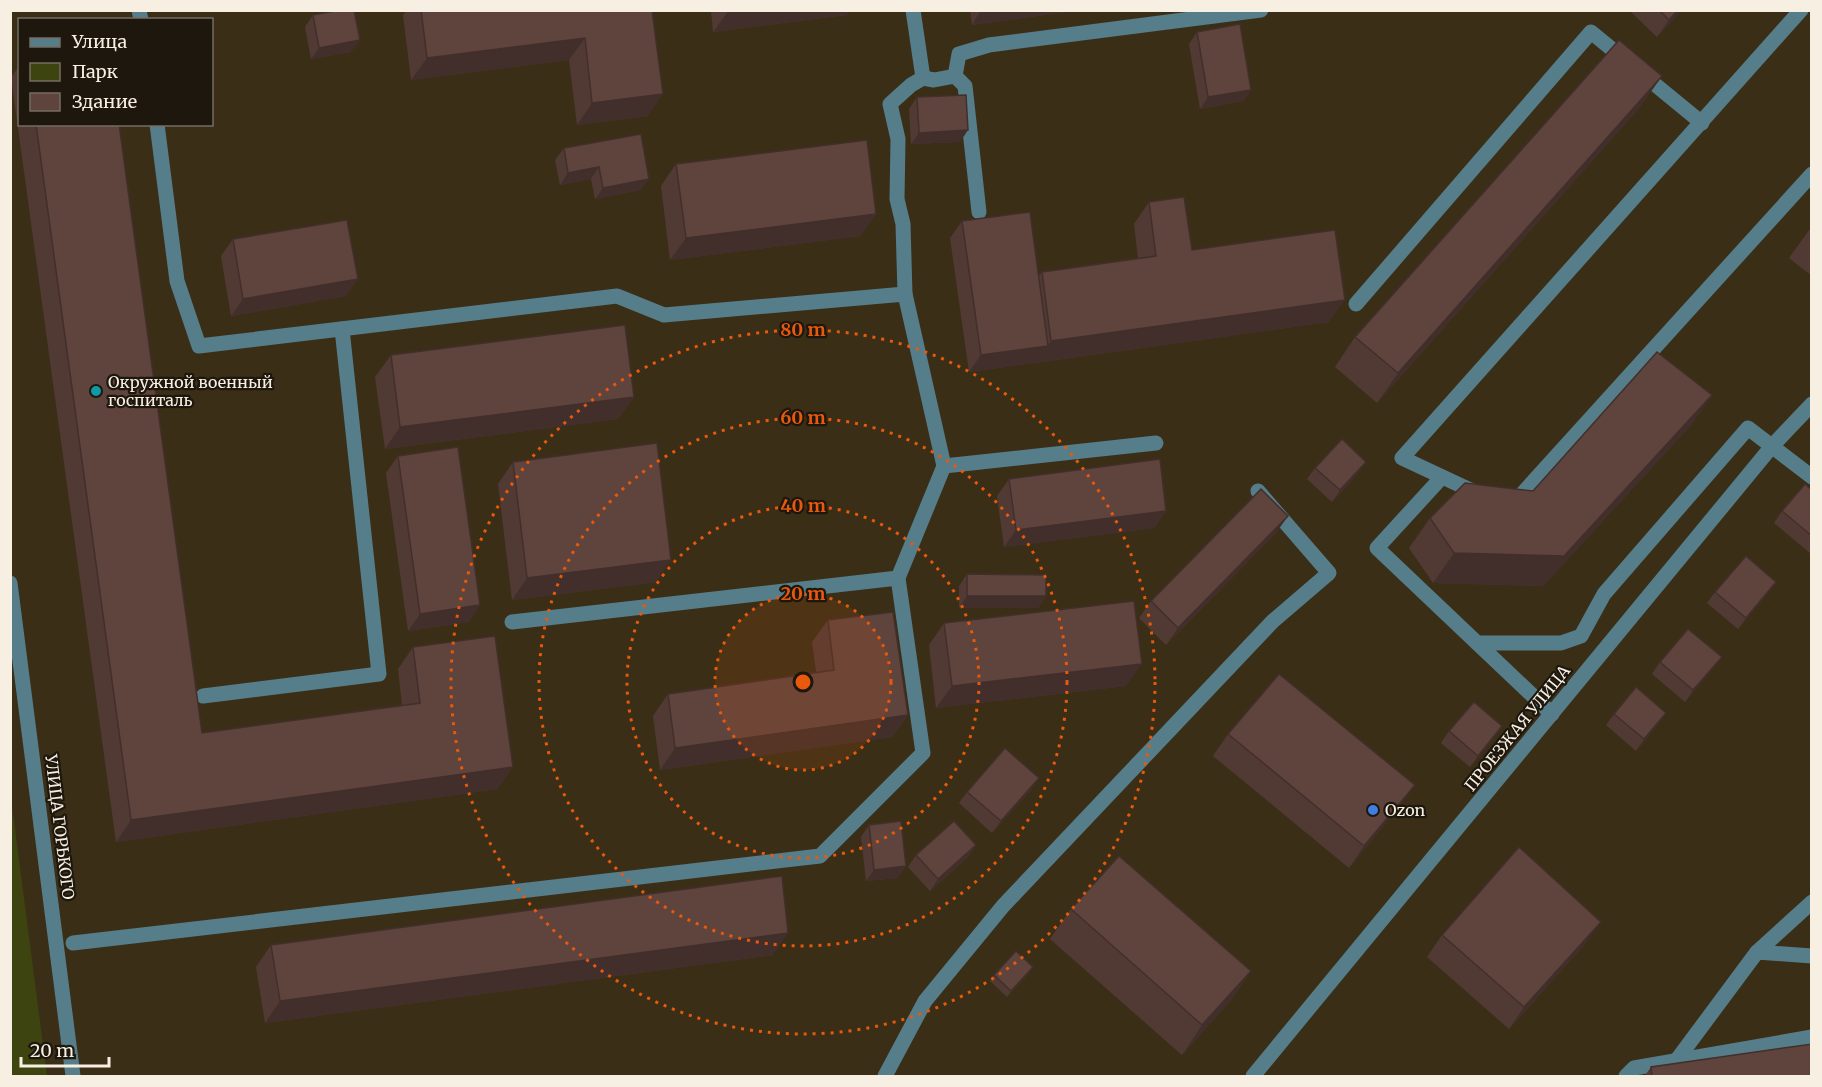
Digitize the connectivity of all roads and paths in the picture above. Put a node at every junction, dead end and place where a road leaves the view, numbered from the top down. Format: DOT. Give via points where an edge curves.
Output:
graph roads {
  1 [pos="913,10"];
  2 [pos="1261,10"];
  3 [pos="1801,10"];
  4 [pos="955,76"];
  5 [pos="924,78"];
  6 [pos="1702,123"];
  7 [pos="157,126"];
  8 [pos="1812,174"];
  9 [pos="979,212"];
  10 [pos="906,294"];
  11 [pos="1356,304"];
  12 [pos="342,329"];
  13 [pos="1812,404"];
  14 [pos="1156,443"];
  15 [pos="1773,446"];
  16 [pos="944,466"];
  17 [pos="1442,477"];
  18 [pos="1812,477"];
  19 [pos="1258,491"];
  20 [pos="898,578"];
  21 [pos="10,583"];
  22 [pos="12,608"];
  23 [pos="512,622"];
  24 [pos="1477,643"];
  25 [pos="203,696"];
  26 [pos="1551,714"];
  27 [pos="1812,902"];
  28 [pos="73,943"];
  29 [pos="1757,952"];
  30 [pos="1812,956"];
  31 [pos="1812,1037"];
  32 [pos="1676,1061"];
  33 [pos="73,1077"];
  34 [pos="885,1077"];
  35 [pos="1253,1077"];
  36 [pos="1626,1077"];
  1 -- 5 [label="street"];
  2 -- 4 [label="street" via="989,45 959,54"];
  3 -- 6 [label="street"];
  4 -- 5 [label="street"];
  4 -- 9 [label="street" via="964,86"];
  5 -- 10 [label="street" via="890,104 898,139 897,199 903,224"];
  6 -- 11 [label="street" via="1591,32"];
  6 -- 17 [label="street" via="1402,458"];
  7 -- 12 [label="street" via="177,281 199,346"];
  8 -- 17 [label="street" via="1509,508"];
  10 -- 12 [label="street" via="664,315 617,296"];
  10 -- 16 [label="street"];
  12 -- 25 [label="street" via="379,674"];
  13 -- 15 [label="street, ПРОЕЗЖАЯ УЛИЦА"];
  14 -- 16 [label="street"];
  15 -- 18 [label="street"];
  15 -- 24 [label="street" via="1748,428 1604,594 1581,636 1561,643"];
  15 -- 26 [label="street, ПРОЕЗЖАЯ УЛИЦА"];
  16 -- 20 [label="street"];
  17 -- 24 [label="street" via="1377,548"];
  19 -- 34 [label="street" via="1329,573 1273,621 1003,906 925,1001"];
  20 -- 23 [label="street"];
  20 -- 28 [label="street" via="923,753 820,856"];
  21 -- 22 [label="street, УЛИЦА ГОРЬКОГО"];
  22 -- 33 [label="street, УЛИЦА ГОРЬКОГО"];
  24 -- 26 [label="street"];
  26 -- 35 [label="street, ПРОЕЗЖАЯ УЛИЦА"];
  27 -- 29 [label="street"];
  29 -- 30 [label="street"];
  29 -- 32 [label="street"];
  31 -- 32 [label="street"];
  32 -- 36 [label="street" via="1634,1068"];
}
